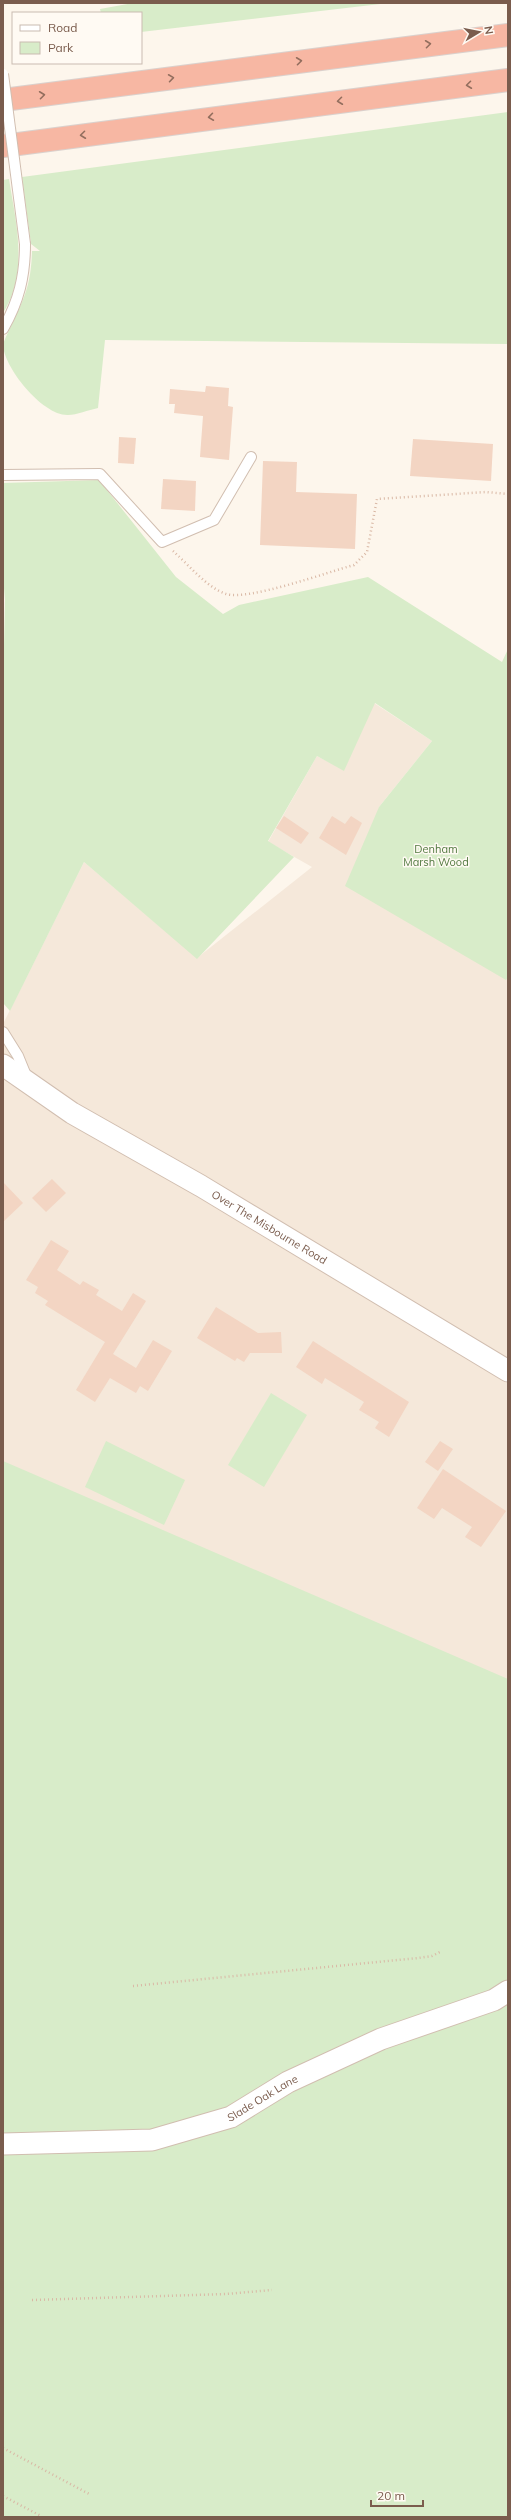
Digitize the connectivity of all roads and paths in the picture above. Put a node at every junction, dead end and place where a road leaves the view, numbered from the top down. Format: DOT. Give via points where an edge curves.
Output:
graph roads {
  1 [pos="508,34"];
  2 [pos="3,74"];
  3 [pos="508,80"];
  4 [pos="3,100"];
  5 [pos="3,146"];
  6 [pos="3,329"];
  7 [pos="251,457"];
  8 [pos="3,475"];
  9 [pos="508,494"];
  10 [pos="162,542"];
  11 [pos="3,1032"];
  12 [pos="3,1065"];
  13 [pos="29,1084"];
  14 [pos="508,1371"];
  15 [pos="442,1951"];
  16 [pos="133,1986"];
  17 [pos="508,1991"];
  18 [pos="3,2144"];
  19 [pos="272,2290"];
  20 [pos="32,2300"];
  21 [pos="3,2448"];
  22 [pos="91,2495"];
  23 [pos="3,2496"];
  24 [pos="41,2516"];
  4 -- 1 [label="highway, one-way"];
  2 -- 6 [label="lane, bridge" via="25,244 23,282 12,313"];
  3 -- 5 [label="highway, one-way" via="239,113"];
  7 -- 10 [label="lane" via="214,520"];
  8 -- 10 [label="lane" via="100,474"];
  9 -- 10 [label="path" via="486,492 377,499 367,552 354,565 246,595 227,594 214,587"];
  11 -- 13 [label="lane" via="18,1056"];
  12 -- 13 [label="street, Over The Misbourne Road"];
  13 -- 14 [label="street, Over The Misbourne Road" via="72,1113 201,1186"];
  15 -- 16 [label="path" via="418,1958"];
  17 -- 18 [label="street, Slade Oak Lane" via="494,2000 381,2039 288,2082 231,2117 152,2140"];
  19 -- 20 [label="path" via="226,2294"];
  21 -- 22 [label="path"];
  23 -- 24 [label="path"];
}
